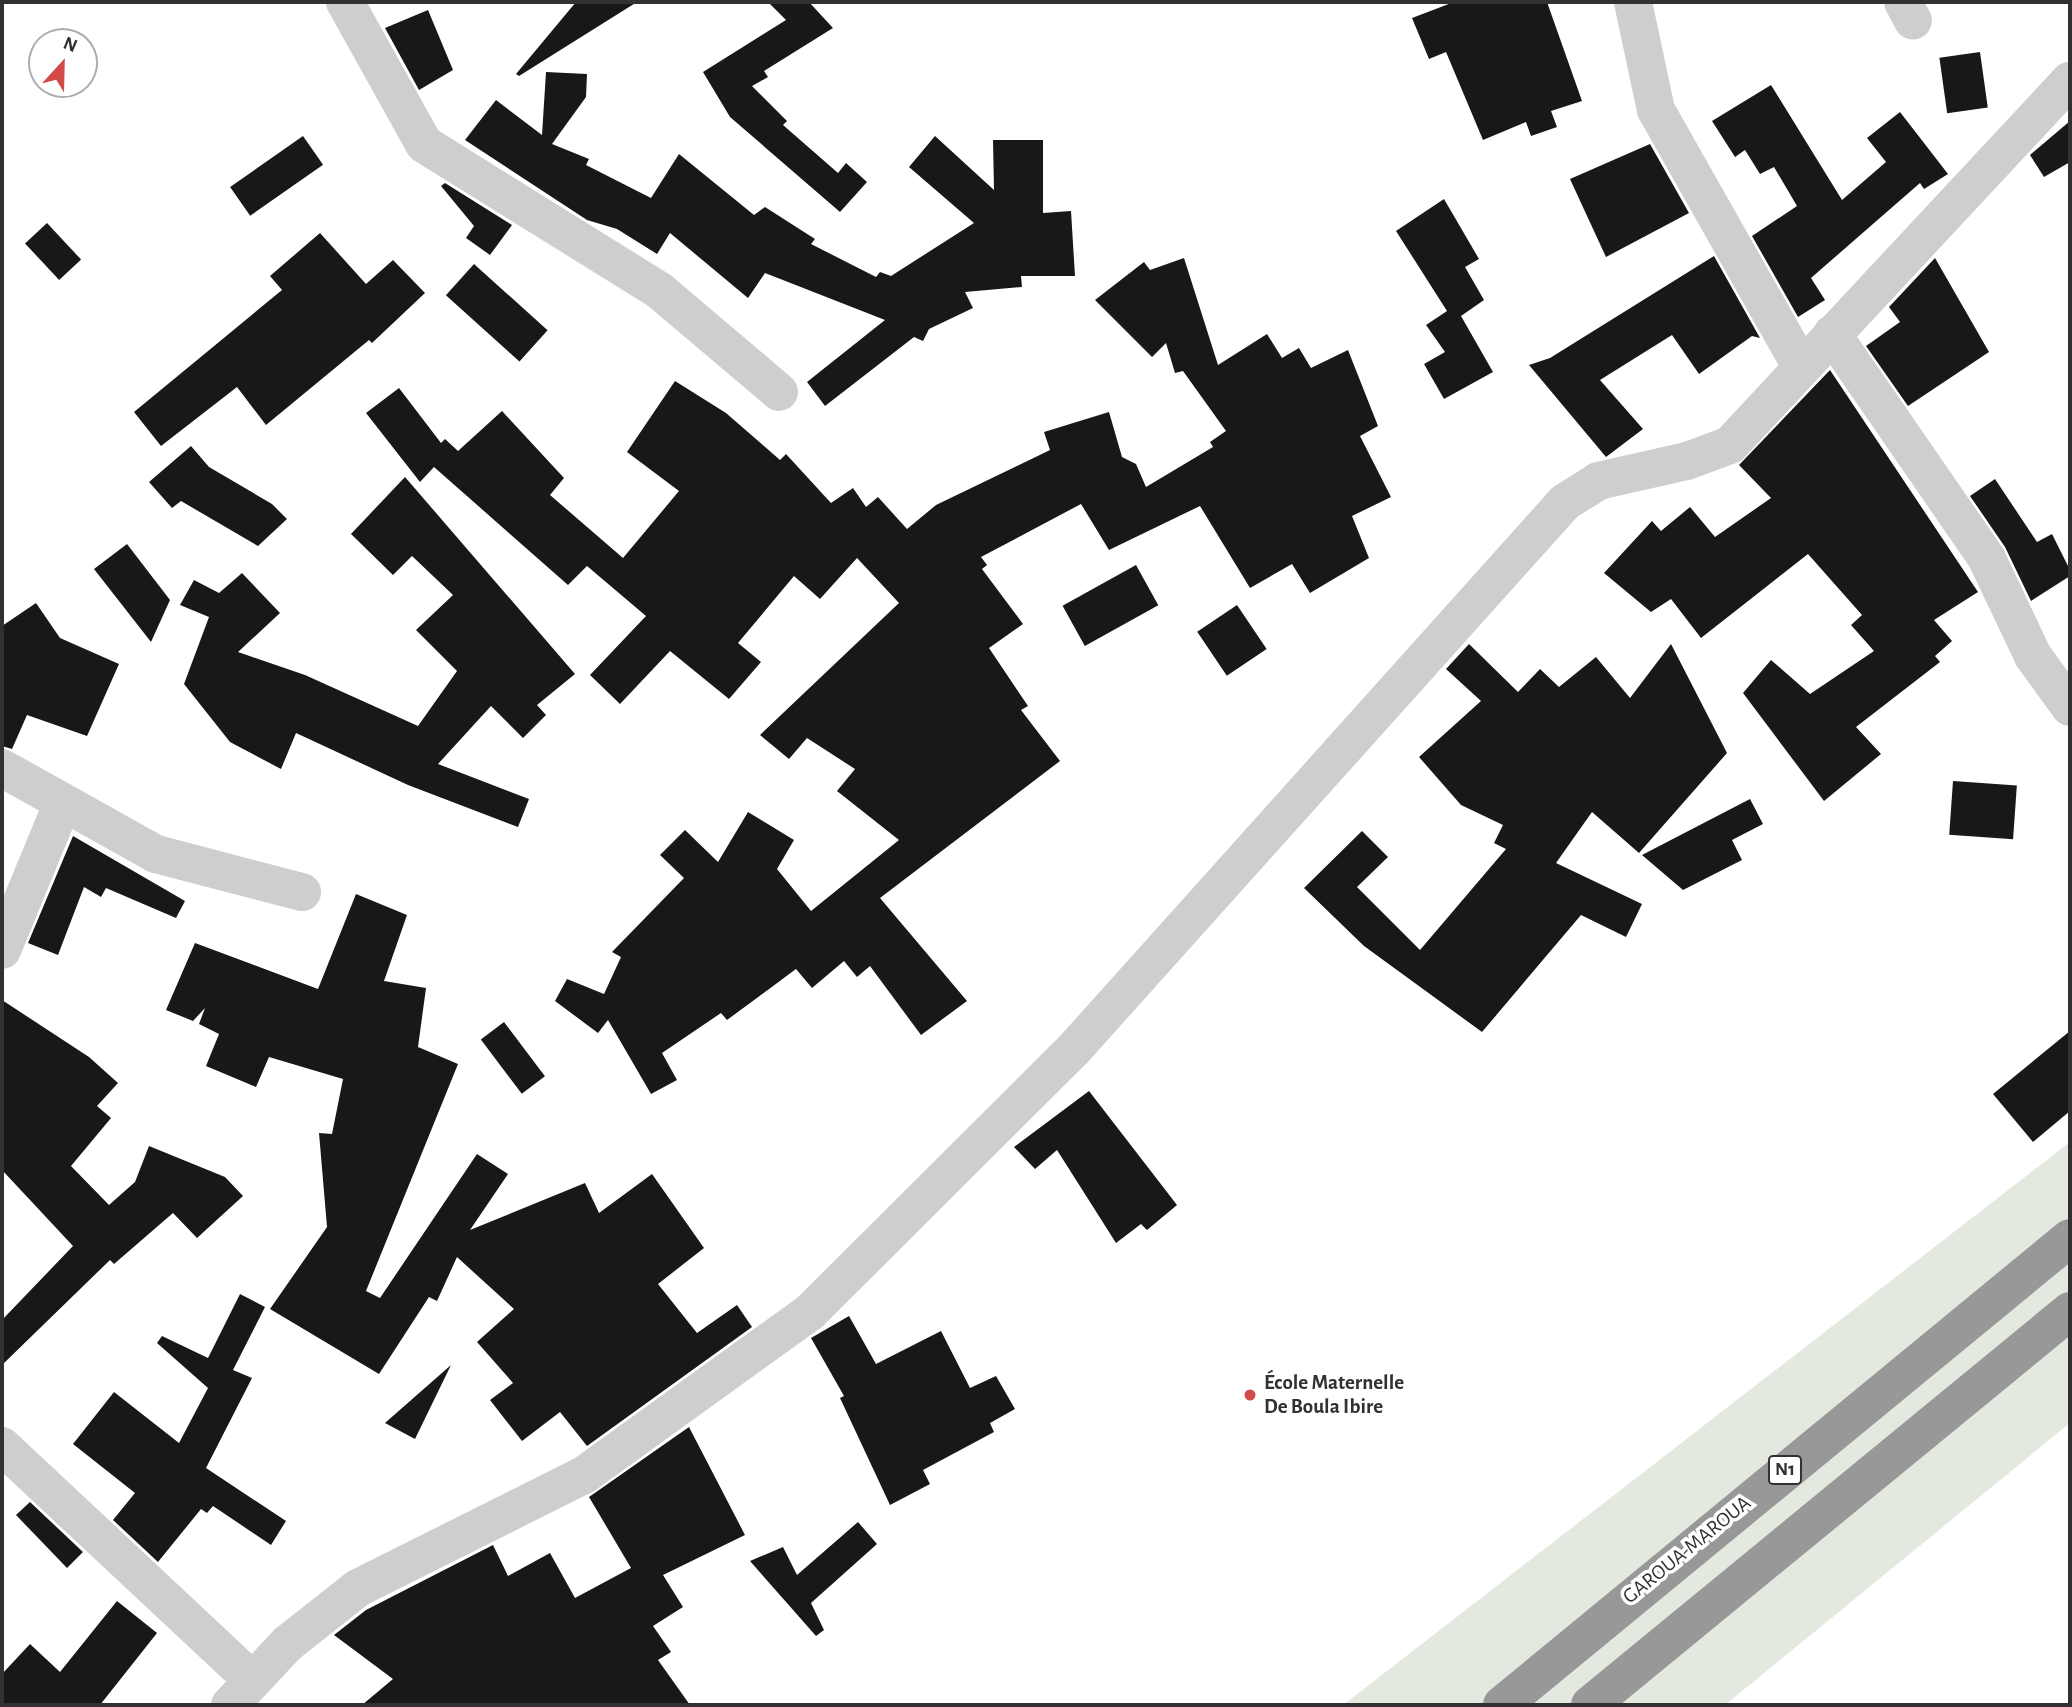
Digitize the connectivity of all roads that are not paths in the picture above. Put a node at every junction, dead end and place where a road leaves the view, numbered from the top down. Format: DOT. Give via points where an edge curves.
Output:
graph roads {
  1 [pos="345,2"];
  2 [pos="1633,2"];
  3 [pos="2070,81"];
  4 [pos="1832,334"];
  5 [pos="1801,366"];
  6 [pos="779,392"];
  7 [pos="2070,707"];
  8 [pos="2,768"];
  9 [pos="63,802"];
  10 [pos="302,892"];
  11 [pos="2,950"];
  12 [pos="2070,1238"];
  13 [pos="2070,1311"];
  14 [pos="2,1446"];
  15 [pos="241,1693"];
  16 [pos="1502,1705"];
  17 [pos="1590,1705"];
  1 -- 6 [label="street" via="424,144 660,291"];
  2 -- 5 [label="street" via="1656,110"];
  3 -- 4 [label="street"];
  4 -- 5 [label="street"];
  4 -- 7 [label="street" via="1987,559 2033,656"];
  5 -- 15 [label="street" via="1730,445 1686,461 1598,481 1565,502 1074,1049 810,1312 584,1475 358,1588 286,1644"];
  8 -- 9 [label="street"];
  9 -- 10 [label="street" via="156,854"];
  9 -- 11 [label="street"];
  12 -- 16 [label="highway, GAROUA-MAROUA / N1"];
  13 -- 17 [label="highway"];
  14 -- 15 [label="street"];
}
